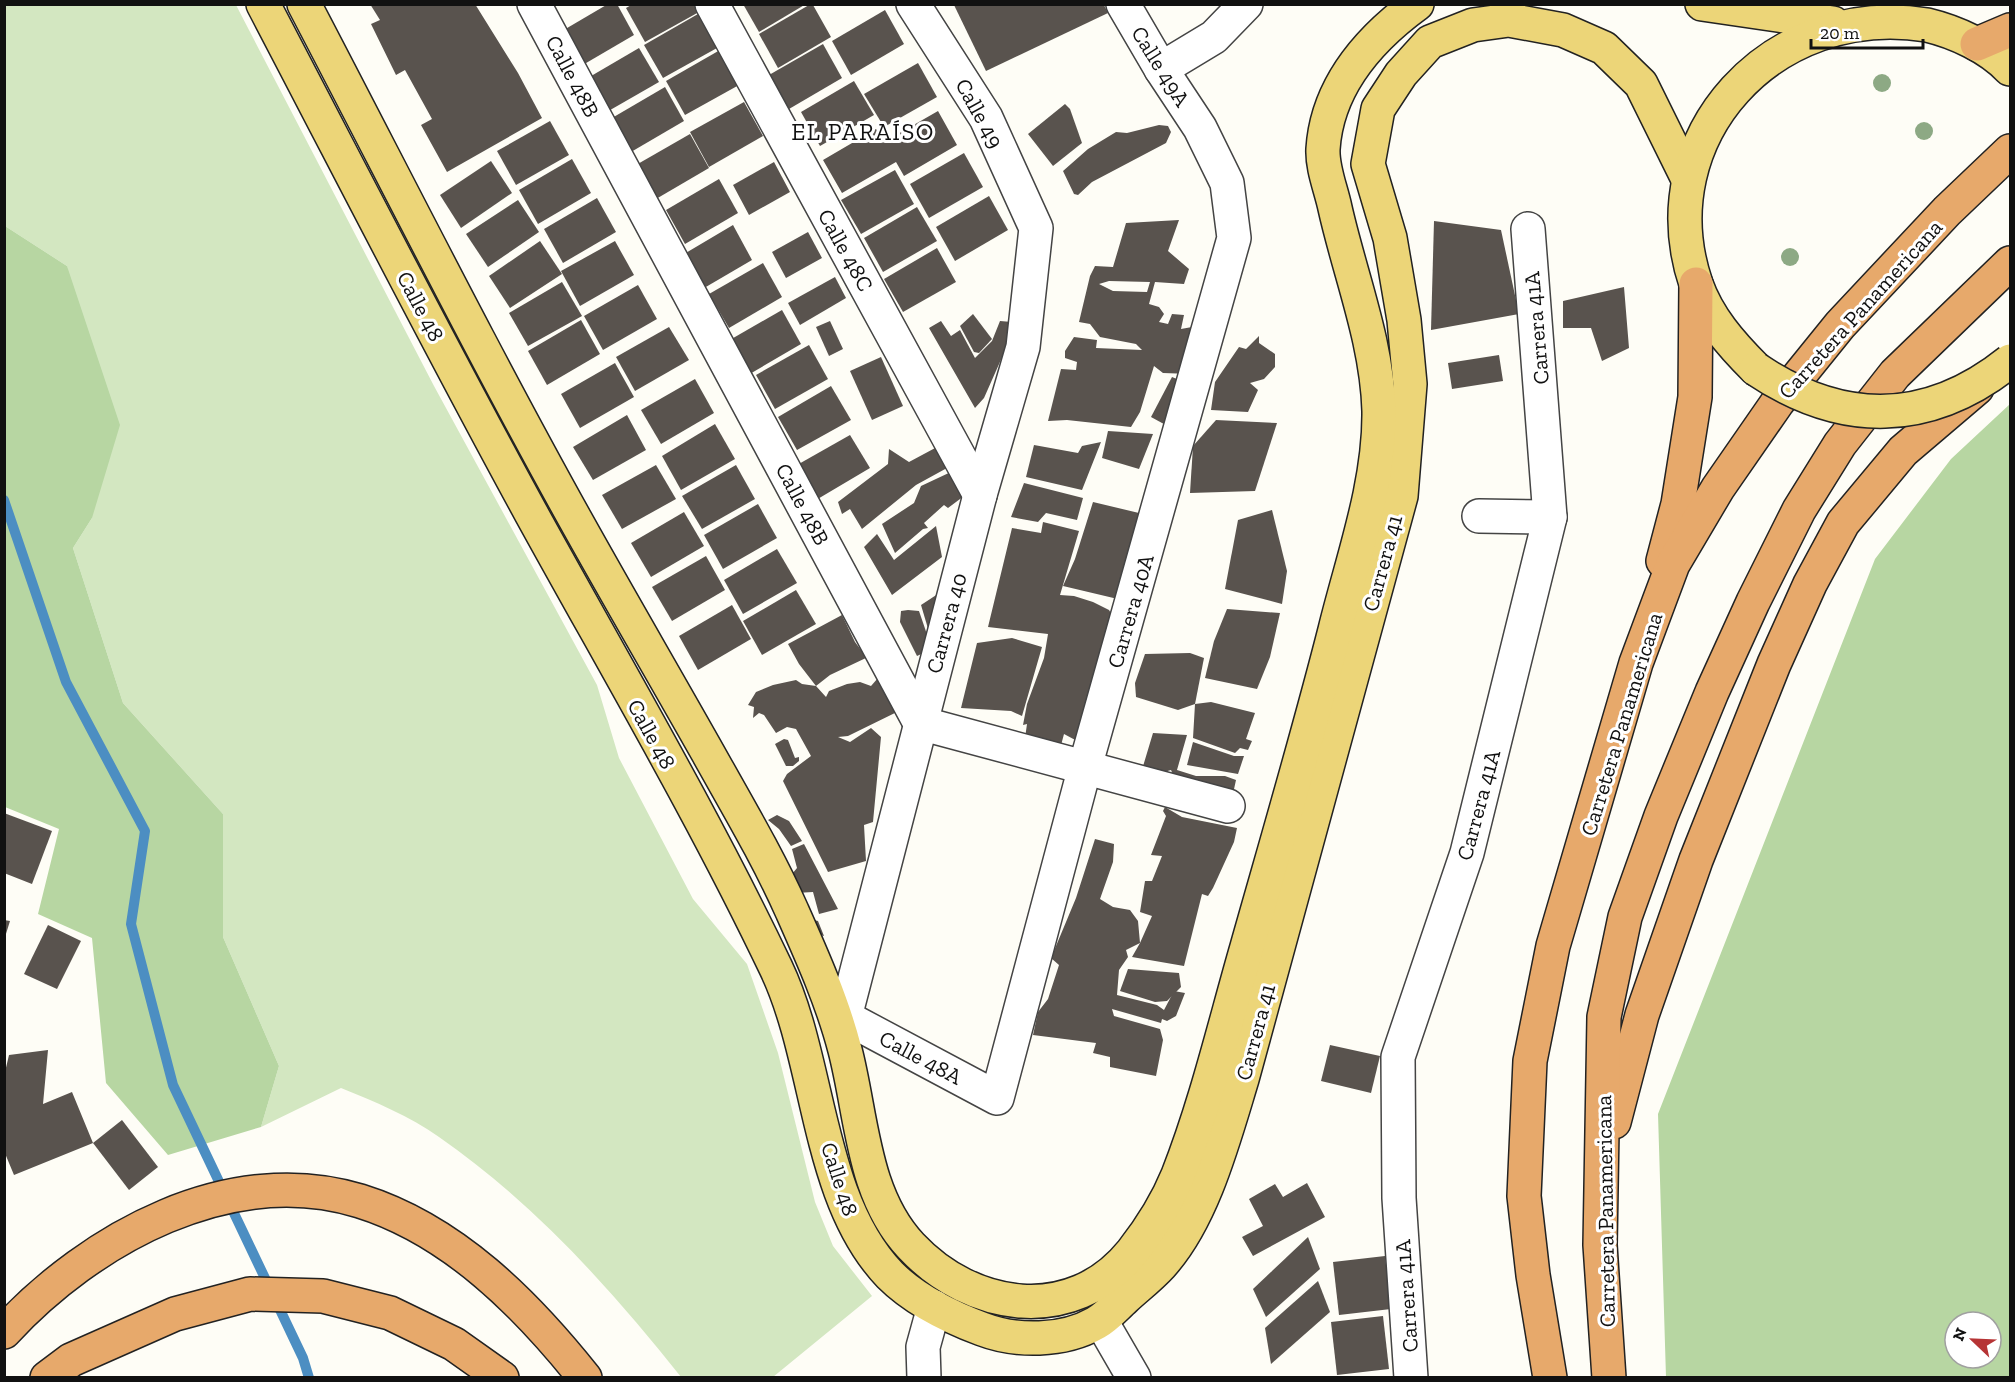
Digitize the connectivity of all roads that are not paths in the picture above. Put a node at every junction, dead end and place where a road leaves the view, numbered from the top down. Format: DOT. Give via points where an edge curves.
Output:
graph roads {
  1 [pos="263,4"];
  2 [pos="304,4"];
  3 [pos="534,4"];
  4 [pos="712,4"];
  5 [pos="913,4"];
  6 [pos="1123,4"];
  7 [pos="1246,4"];
  8 [pos="1417,4"];
  9 [pos="1702,4"];
  10 [pos="1837,24"];
  11 [pos="2010,30"];
  12 [pos="1977,44"];
  13 [pos="2008,67"];
  14 [pos="1161,69"];
  15 [pos="1200,128"];
  16 [pos="2010,151"];
  17 [pos="1688,179"];
  18 [pos="1035,228"];
  19 [pos="1528,229"];
  20 [pos="2010,263"];
  21 [pos="1696,284"];
  22 [pos="2010,361"];
  23 [pos="1985,381"];
  24 [pos="980,495"];
  25 [pos="1479,516"];
  26 [pos="1550,517"];
  27 [pos="1635,663"];
  28 [pos="920,723"];
  29 [pos="1085,767"];
  30 [pos="1228,806"];
  31 [pos="840,1018"];
  32 [pos="800,1032"];
  33 [pos="997,1098"];
  34 [pos="1601,1173"];
  35 [pos="1106,1276"];
  36 [pos="934,1307"];
  37 [pos="1101,1321"];
  38 [pos="4,1332"];
  39 [pos="47,1377"];
  40 [pos="502,1377"];
  41 [pos="585,1377"];
  42 [pos="924,1377"];
  43 [pos="1134,1377"];
  44 [pos="1411,1377"];
  45 [pos="1550,1377"];
  46 [pos="1609,1377"];
  1 -- 32 [label="main road, Calle 48" via="475,410 736,885 778,972"];
  2 -- 31 [label="main road, Calle 48" via="573,514 771,865"];
  3 -- 28 [label="street, Calle 48B"];
  4 -- 24 [label="street, Calle 48C"];
  5 -- 18 [label="street, Calle 49" via="986,118"];
  6 -- 14 [label="street, Calle 49A"];
  7 -- 14 [label="street" via="1214,37"];
  8 -- 35 [label="main road, Carrera 41" via="1390,24 1360,56 1336,93 1323,153 1370,341 1379,411 1374,473 1313,716 1210,1076 1177,1176 1163,1207 1128,1258"];
  9 -- 10 [label="main road"];
  10 -- 12 [label="main road" via="1873,19 1909,21 1944,29"];
  10 -- 17 [label="main road" via="1777,50 1740,79 1716,109 1699,142"];
  11 -- 12 [label="highway"];
  12 -- 13 [label="main road"];
  14 -- 15 [label="street, Calle 49A"];
  15 -- 29 [label="street, Carrera 40A" via="1227,183 1234,238"];
  16 -- 27 [label="highway, Carretera Panamericana" via="1947,211 1840,325 1777,403 1718,488 1673,564"];
  17 -- 21 [label="main road" via="1685,232"];
  17 -- 37 [label="main road, Carrera 41" via="1641,84 1604,48 1563,30 1509,20 1473,25 1430,42 1401,74 1378,109 1368,164 1390,237 1410,384 1401,496 1226,1131 1193,1214 1168,1256"];
  18 -- 24 [label="street, Carrera 40" via="1023,347"];
  19 -- 26 [label="street, Carrera 41A"];
  20 -- 34 [label="highway, Carretera Panamericana" via="1895,374 1840,444 1799,510 1716,682 1625,917 1604,1017"];
  21 -- 23 [label="main road, bridge" via="1711,316 1756,369 1817,402 1852,411 1921,408"];
  21 -- 27 [label="highway" via="1695,397 1678,504"];
  22 -- 23 [label="main road, bridge"];
  23 -- 34 [label="highway" via="1903,451 1843,523 1810,584 1774,664 1693,871 1642,1015"];
  24 -- 28 [label="street, Carrera 40"];
  25 -- 26 [label="street"];
  26 -- 44 [label="street, Carrera 41A" via="1467,853 1398,1057 1399,1198"];
  27 -- 45 [label="highway, Carretera Panamericana" via="1553,946 1530,1060 1524,1196"];
  28 -- 29 [label="street"];
  28 -- 31 [label="street, Carrera 40"];
  29 -- 30 [label="street"];
  29 -- 33 [label="street, Carrera 40A"];
  31 -- 32 [label="street"];
  31 -- 33 [label="street, Calle 48A"];
  31 -- 35 [label="main road, Calle 48" via="869,1165 899,1233 915,1251 958,1284 1012,1300 1050,1302 1081,1294"];
  32 -- 36 [label="main road, Calle 48" via="821,1119 854,1225 891,1275"];
  34 -- 46 [label="highway, Carretera Panamericana" via="1600,1245"];
  36 -- 37 [label="main road, Calle 48" via="991,1333 1019,1338 1080,1331"];
  36 -- 42 [label="street" via="923,1347"];
  37 -- 43 [label="street"];
  38 -- 41 [label="highway" via="76,1268 144,1224 212,1201 265,1191 314,1192 360,1201 449,1245 499,1284 554,1338"];
  39 -- 40 [label="highway" via="71,1360 175,1314 250,1294 323,1296 390,1313 454,1344"];
}
